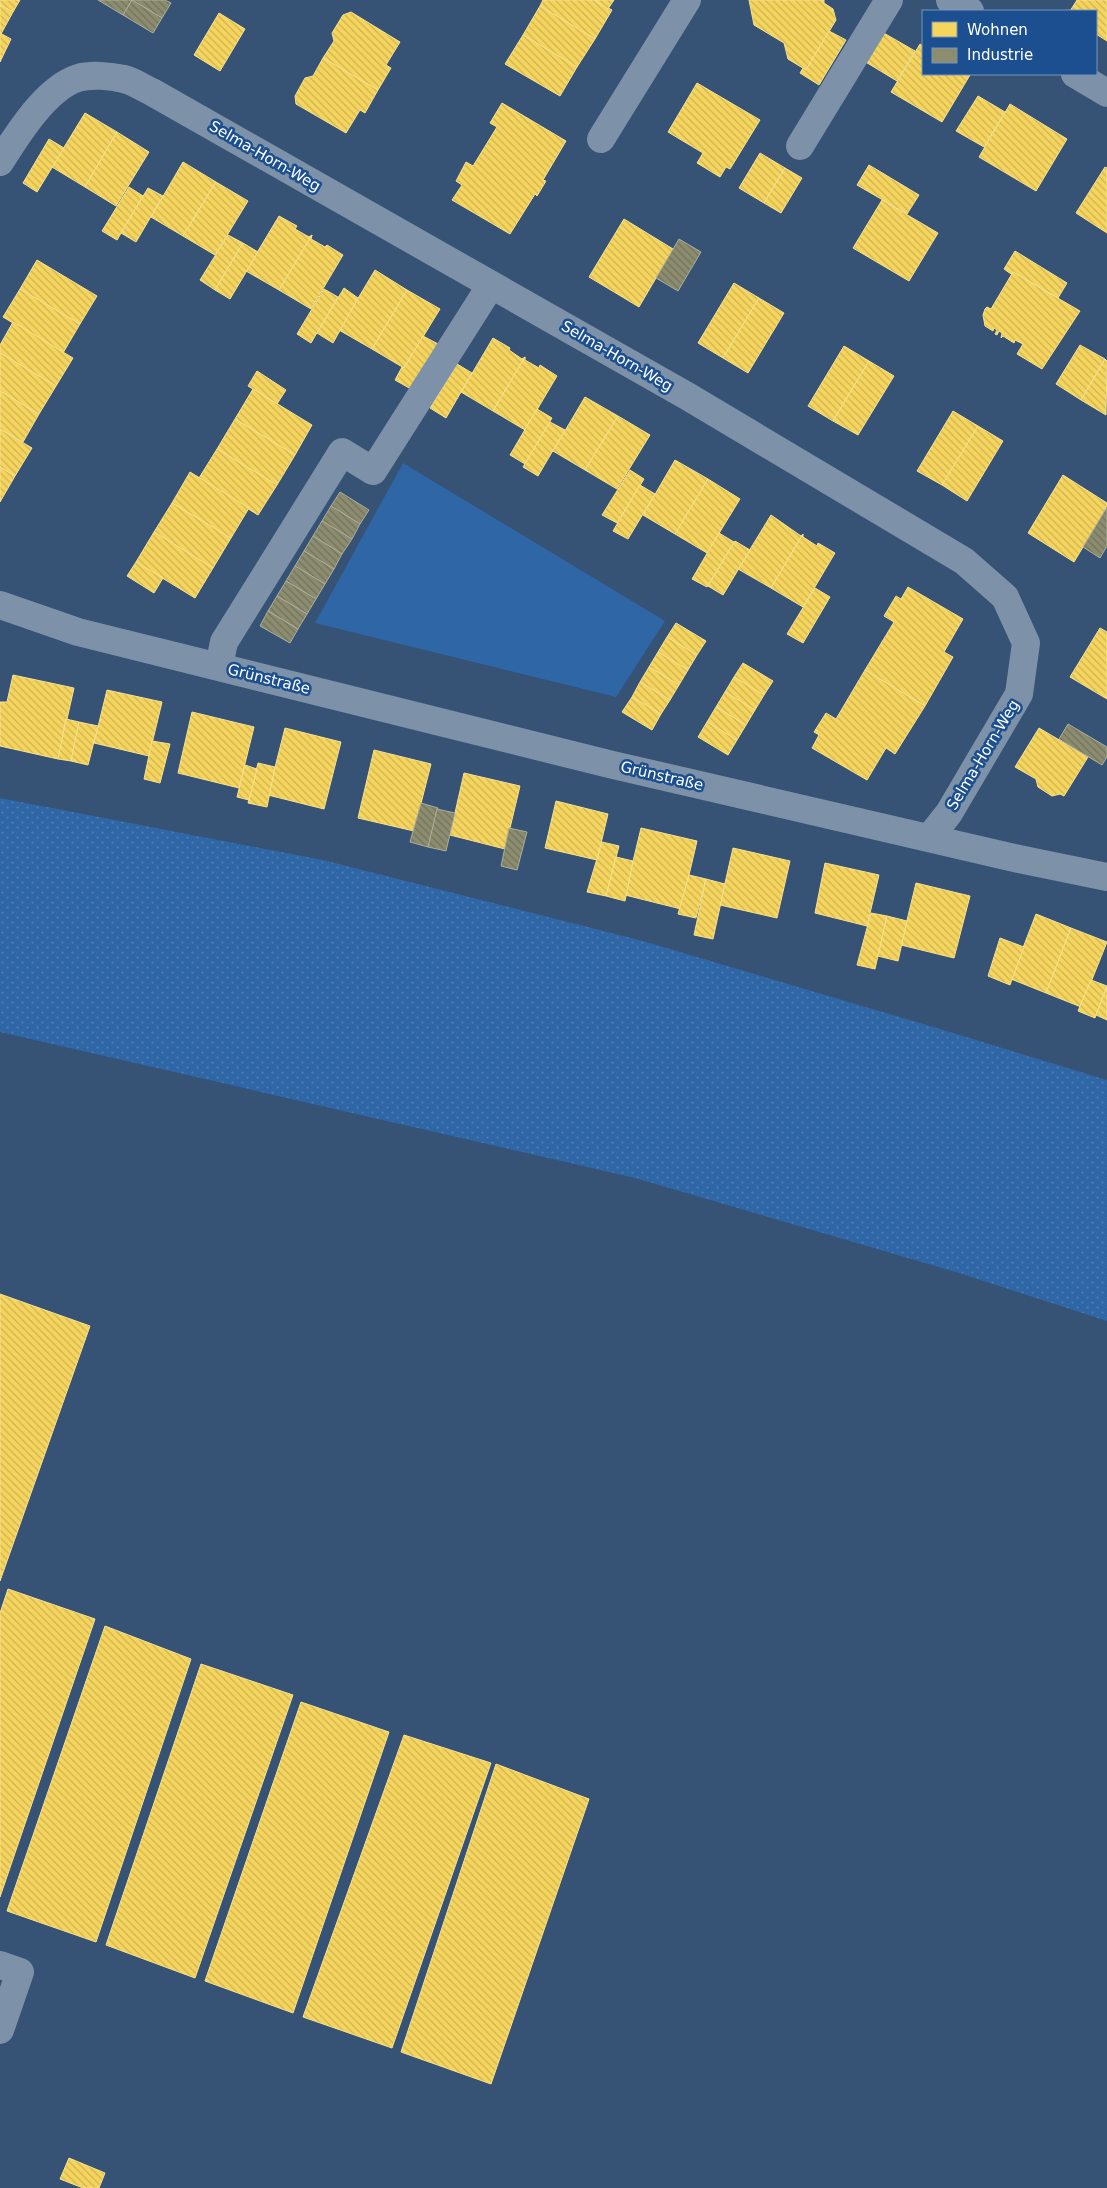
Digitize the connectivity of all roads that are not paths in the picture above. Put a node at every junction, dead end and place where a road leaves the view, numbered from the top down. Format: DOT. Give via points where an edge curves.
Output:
graph roads {
  1 [pos="687,0"];
  2 [pos="889,0"];
  3 [pos="1077,75"];
  4 [pos="1107,93"];
  5 [pos="601,138"];
  6 [pos="800,146"];
  7 [pos="0,162"];
  8 [pos="491,285"];
  9 [pos="0,605"];
  10 [pos="219,666"];
  11 [pos="930,837"];
  12 [pos="1107,877"];
  13 [pos="0,1965"];
  14 [pos="0,2030"];
  1 -- 5 [label="street"];
  2 -- 6 [label="street"];
  3 -- 4 [label="street"];
  7 -- 8 [label="street, Selma-Horn-Weg" via="20,132 60,88 77,78 90,76 124,79"];
  8 -- 10 [label="street, Grünstraße" via="373,471 342,452 224,642"];
  8 -- 11 [label="street, Selma-Horn-Weg" via="687,396 964,561 1005,597 1026,643 1019,694 949,812"];
  9 -- 10 [label="street, Grünstraße" via="78,632"];
  10 -- 11 [label="street, Grünstraße" via="613,765"];
  11 -- 12 [label="street, Grünstraße"];
  13 -- 14 [label="street" via="20,1972"];
}
